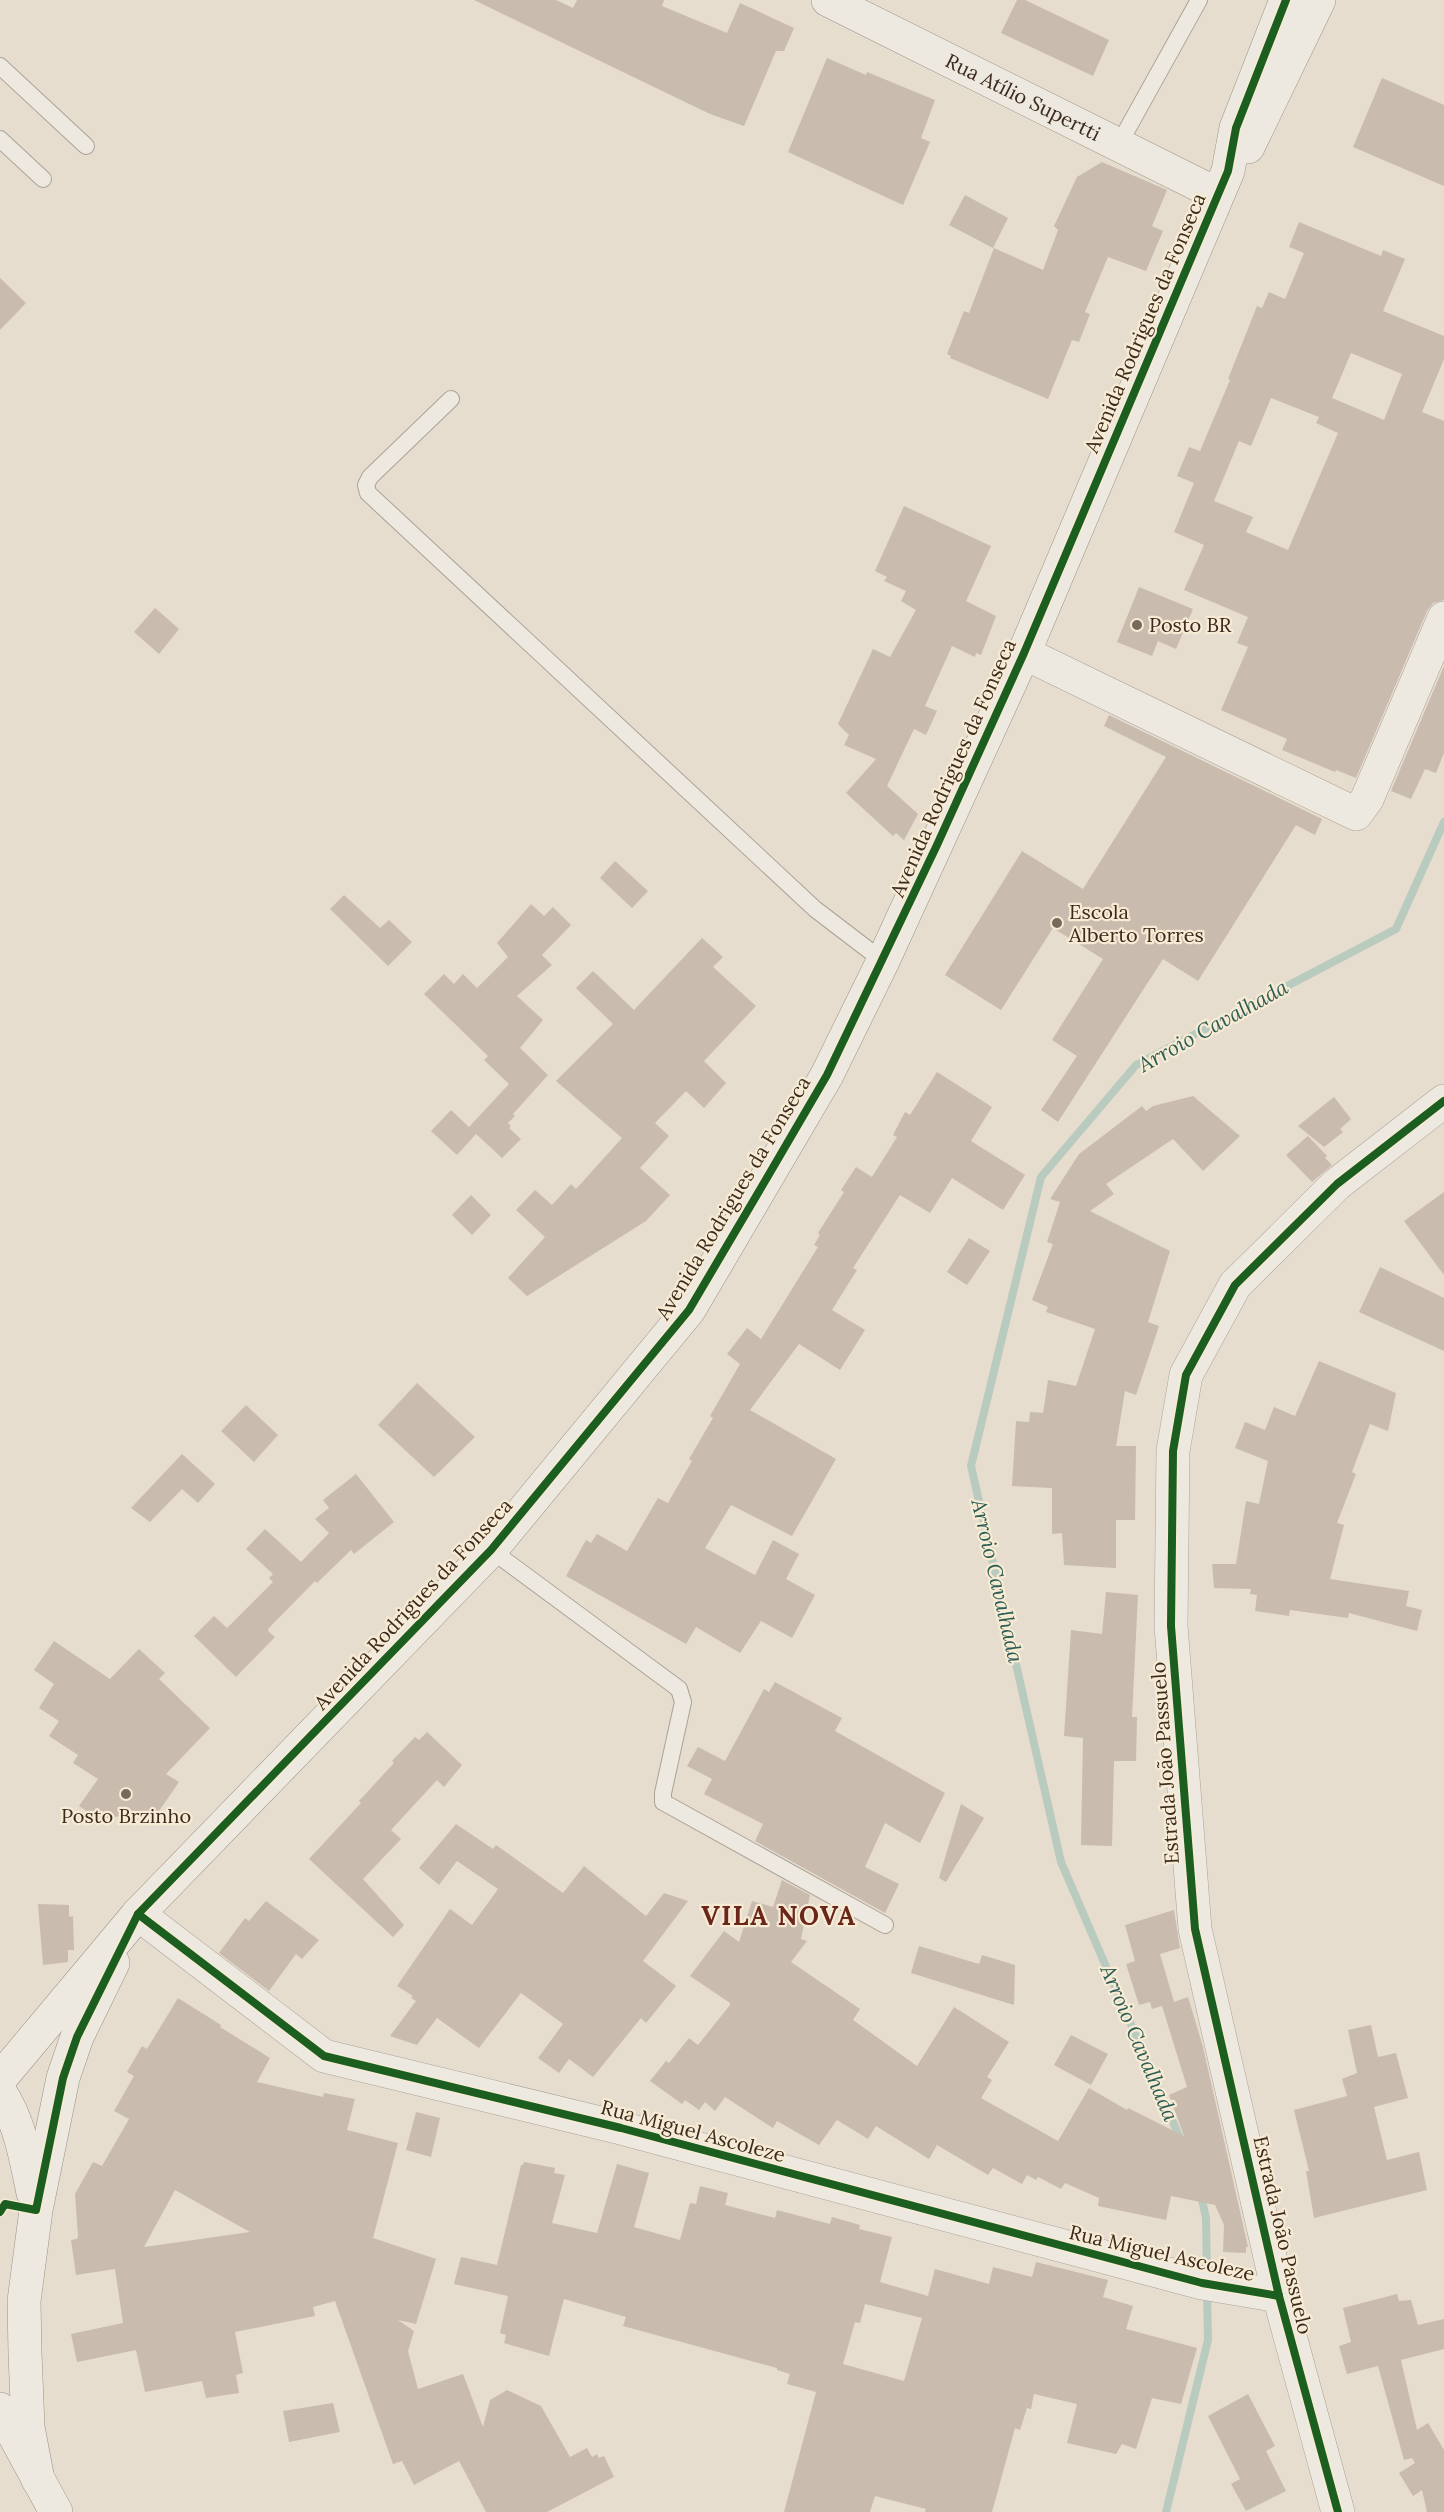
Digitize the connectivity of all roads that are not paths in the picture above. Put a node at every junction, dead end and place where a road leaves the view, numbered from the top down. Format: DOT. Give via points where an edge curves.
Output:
graph roads {
  1 [pos="828,0"];
  2 [pos="1199,0"];
  3 [pos="1286,0"];
  4 [pos="1336,0"];
  5 [pos="1313,12"];
  6 [pos="0,66"];
  7 [pos="0,139"];
  8 [pos="1119,144"];
  9 [pos="87,146"];
  10 [pos="43,179"];
  11 [pos="1222,182"];
  12 [pos="451,399"];
  13 [pos="1444,618"];
  14 [pos="1024,653"];
  15 [pos="883,961"];
  16 [pos="1444,1101"];
  17 [pos="491,1551"];
  18 [pos="138,1914"];
  19 [pos="885,1925"];
  20 [pos="0,2079"];
  21 [pos="0,2092"];
  22 [pos="36,2210"];
  23 [pos="1279,2296"];
  24 [pos="24,2301"];
  25 [pos="0,2338"];
  26 [pos="0,2409"];
  27 [pos="38,2480"];
  28 [pos="56,2512"];
  29 [pos="1338,2512"];
  1 -- 8 [label="main road, Rua Atílio Supertti"];
  2 -- 8 [label="lane"];
  3 -- 11 [label="main road" via="1236,128"];
  4 -- 5 [label="main road"];
  5 -- 11 [label="main road" via="1254,137"];
  6 -- 9 [label="lane"];
  7 -- 10 [label="lane"];
  8 -- 11 [label="main road, Rua Atílio Supertti"];
  11 -- 14 [label="main road, Avenida Rodrigues da Fonseca"];
  12 -- 15 [label="lane" via="370,477 368,493 815,909"];
  13 -- 14 [label="main road" via="1367,799 1356,814"];
  14 -- 15 [label="main road, Avenida Rodrigues da Fonseca"];
  15 -- 17 [label="main road, Avenida Rodrigues da Fonseca" via="827,1075 689,1310"];
  16 -- 23 [label="main road, Estrada João Passuelo" via="1337,1184 1235,1285 1186,1375 1173,1451 1171,1626 1195,1929"];
  17 -- 18 [label="main road, Avenida Rodrigues da Fonseca"];
  17 -- 19 [label="lane" via="679,1689 683,1702 663,1802"];
  18 -- 20 [label="main road, Avenida Rodrigues da Fonseca"];
  18 -- 22 [label="main road, Avenida Rodrigues da Fonseca" via="70,2057"];
  18 -- 23 [label="main road, Rua Miguel Ascoleze" via="324,2056 621,2128 1202,2283"];
  21 -- 22 [label="main road" via="21,2139"];
  22 -- 24 [label="main road, Avenida Rodrigues da Fonseca"];
  23 -- 29 [label="main road, Estrada João Passuelo"];
  24 -- 25 [label="main road"];
  24 -- 27 [label="main road, Avenida Rodrigues da Fonseca" via="28,2427"];
  26 -- 27 [label="main road"];
  27 -- 28 [label="main road"];
}
